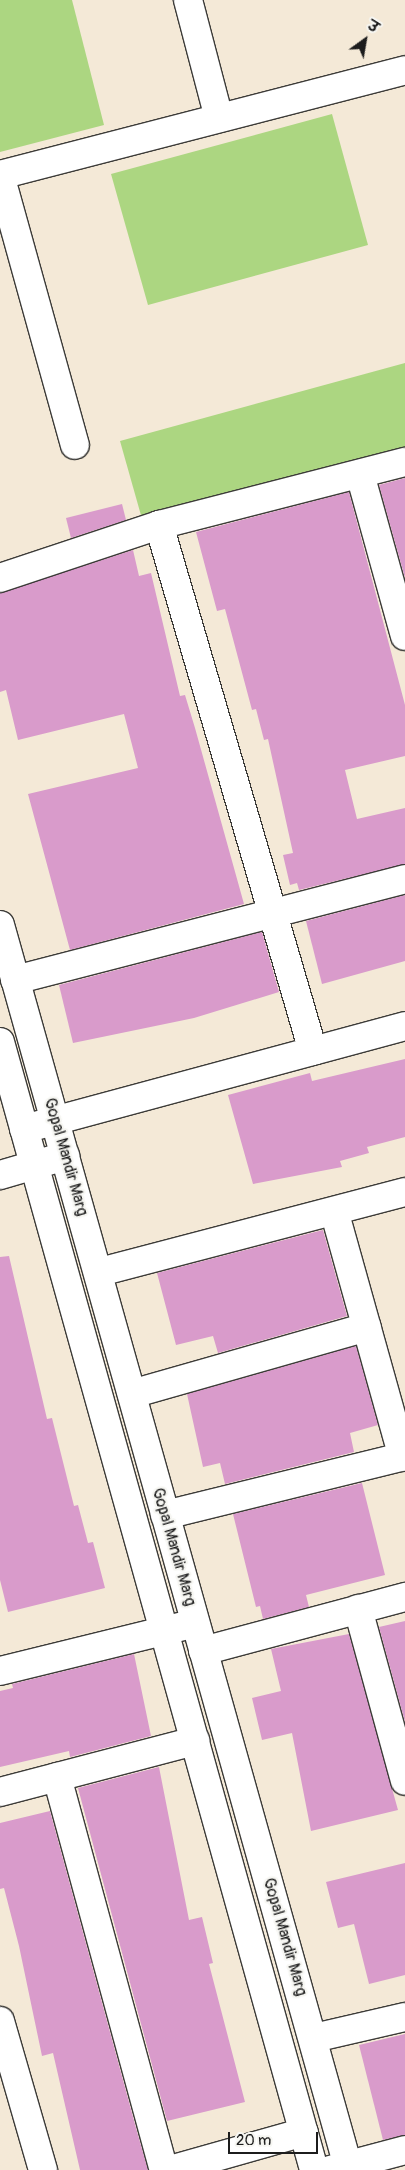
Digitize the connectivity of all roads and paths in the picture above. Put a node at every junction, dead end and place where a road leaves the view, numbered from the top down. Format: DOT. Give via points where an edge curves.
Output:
graph roads {
  1 [pos="188,0"];
  2 [pos="405,70"];
  3 [pos="220,118"];
  4 [pos="0,175"];
  5 [pos="75,445"];
  6 [pos="405,462"];
  7 [pos="360,474"];
  8 [pos="159,525"];
  9 [pos="0,578"];
  10 [pos="405,636"];
  11 [pos="405,879"];
  12 [pos="273,913"];
  13 [pos="0,925"];
  14 [pos="15,980"];
  15 [pos="405,1026"];
  16 [pos="0,1046"];
  17 [pos="313,1051"];
  18 [pos="55,1121"];
  19 [pos="24,1129"];
  20 [pos="65,1156"];
  21 [pos="34,1165"];
  22 [pos="0,1175"];
  23 [pos="405,1192"];
  24 [pos="335,1214"];
  25 [pos="100,1272"];
  26 [pos="367,1327"];
  27 [pos="132,1394"];
  28 [pos="404,1457"];
  29 [pos="165,1515"];
  30 [pos="405,1597"];
  31 [pos="358,1609"];
  32 [pos="196,1623"];
  33 [pos="164,1631"];
  34 [pos="203,1651"];
  35 [pos="1,1669"];
  36 [pos="195,1741"];
  37 [pos="57,1778"];
  38 [pos="405,1781"];
  39 [pos="0,1792"];
  40 [pos="405,2016"];
  41 [pos="0,2021"];
  42 [pos="314,2038"];
  43 [pos="304,2132"];
  44 [pos="405,2150"];
  45 [pos="342,2168"];
  46 [pos="43,2170"];
  47 [pos="164,2170"];
  48 [pos="170,2170"];
  49 [pos="314,2170"];
  1 -- 3 [label="street"];
  2 -- 3 [label="street"];
  3 -- 4 [label="street"];
  4 -- 5 [label="street"];
  6 -- 7 [label="street"];
  7 -- 8 [label="street"];
  7 -- 10 [label="street"];
  8 -- 9 [label="street"];
  8 -- 12 [label="street"];
  11 -- 12 [label="street"];
  12 -- 14 [label="street"];
  12 -- 17 [label="street"];
  13 -- 14 [label="street, Gopal Mandir Marg"];
  14 -- 18 [label="street, Gopal Mandir Marg"];
  15 -- 17 [label="street"];
  16 -- 19 [label="street, Gopal Mandir Marg"];
  17 -- 18 [label="street"];
  18 -- 19 [label="street"];
  18 -- 20 [label="street, Gopal Mandir Marg"];
  19 -- 21 [label="street, Gopal Mandir Marg"];
  20 -- 21 [label="street"];
  20 -- 25 [label="street, Gopal Mandir Marg"];
  21 -- 22 [label="street"];
  21 -- 33 [label="street, Gopal Mandir Marg"];
  23 -- 24 [label="street"];
  24 -- 25 [label="street"];
  24 -- 26 [label="street"];
  25 -- 27 [label="street, Gopal Mandir Marg"];
  26 -- 27 [label="street"];
  26 -- 28 [label="street"];
  27 -- 29 [label="street, Gopal Mandir Marg"];
  28 -- 29 [label="street"];
  29 -- 32 [label="street, Gopal Mandir Marg"];
  30 -- 31 [label="street"];
  31 -- 34 [label="street"];
  31 -- 38 [label="street"];
  32 -- 33 [label="street"];
  32 -- 34 [label="street, Gopal Mandir Marg"];
  33 -- 35 [label="street"];
  33 -- 36 [label="street, Gopal Mandir Marg"];
  34 -- 42 [label="street, Gopal Mandir Marg"];
  36 -- 37 [label="street"];
  36 -- 43 [label="street, Gopal Mandir Marg"];
  37 -- 39 [label="street"];
  37 -- 47 [label="street"];
  40 -- 42 [label="street"];
  41 -- 46 [label="street"];
  42 -- 45 [label="street, Gopal Mandir Marg"];
  43 -- 48 [label="street"];
  43 -- 49 [label="street, Gopal Mandir Marg"];
  44 -- 45 [label="street"];
}
